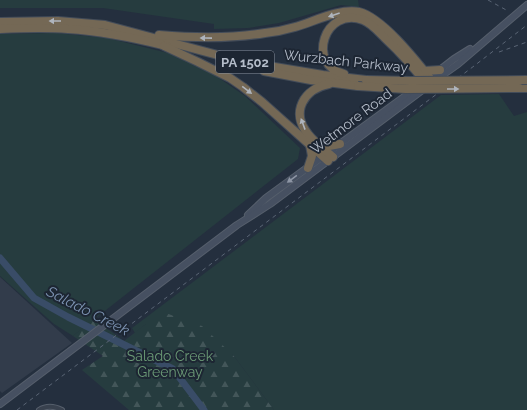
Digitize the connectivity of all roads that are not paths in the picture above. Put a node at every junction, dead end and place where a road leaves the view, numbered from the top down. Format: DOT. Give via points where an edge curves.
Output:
graph roads {
  1 [pos="527,5"];
  2 [pos="0,22"];
  3 [pos="0,29"];
  4 [pos="127,30"];
  5 [pos="484,41"];
  6 [pos="163,45"];
  7 [pos="415,68"];
  8 [pos="440,70"];
  9 [pos="366,80"];
  10 [pos="428,80"];
  11 [pos="527,80"];
  12 [pos="334,83"];
  13 [pos="523,88"];
  14 [pos="413,90"];
  15 [pos="310,144"];
  16 [pos="340,144"];
  17 [pos="319,145"];
  18 [pos="328,157"];
  19 [pos="308,168"];
  20 [pos="237,225"];
  21 [pos="0,404"];
  22 [pos="39,410"];
  23 [pos="62,410"];
  1 -- 5 [label="main road, Wetmore Road"];
  4 -- 2 [label="highway, Wurzbach Parkway / PA 1502, one-way" via="70,21"];
  3 -- 6 [label="highway, Wurzbach Parkway / PA 1502" via="47,28 90,31"];
  4 -- 9 [label="highway, Wurzbach Parkway / PA 1502" via="244,62"];
  10 -- 4 [label="highway, one-way" via="402,46 368,16 358,12 340,13 286,29 225,38 189,38"];
  5 -- 8 [label="main road, Wetmore Road"];
  5 -- 10 [label="main road, Wetmore Road" via="458,64"];
  6 -- 12 [label="highway, Wurzbach Parkway / PA 1502" via="238,65"];
  6 -- 15 [label="highway, one-way" via="230,78"];
  7 -- 9 [label="highway" via="366,21 356,18 340,20 326,33 323,47 325,58 330,67 338,73"];
  7 -- 10 [label="highway"];
  7 -- 14 [label="highway" via="416,82"];
  8 -- 10 [label="highway"];
  9 -- 11 [label="highway, Wurzbach Parkway / PA 1502, bridge"];
  10 -- 14 [label="main road, Wetmore Road"];
  10 -- 18 [label="main road, Wetmore Road"];
  12 -- 13 [label="highway, Wurzbach Parkway / PA 1502, one-way, bridge" via="406,89"];
  17 -- 12 [label="highway, one-way" via="302,125 301,104 305,96 314,89"];
  14 -- 16 [label="main road, Wetmore Road"];
  15 -- 18 [label="highway"];
  15 -- 19 [label="highway" via="312,156"];
  16 -- 17 [label="highway"];
  16 -- 18 [label="main road, Wetmore Road"];
  17 -- 18 [label="highway"];
  18 -- 19 [label="main road, Wetmore Road"];
  18 -- 20 [label="main road, Wetmore Road" via="270,204"];
  19 -- 20 [label="main road, Wetmore Road, one-way" via="266,198"];
  20 -- 21 [label="main road, Wetmore Road"];
  22 -- 23 [label="street" via="47,406"];
}
